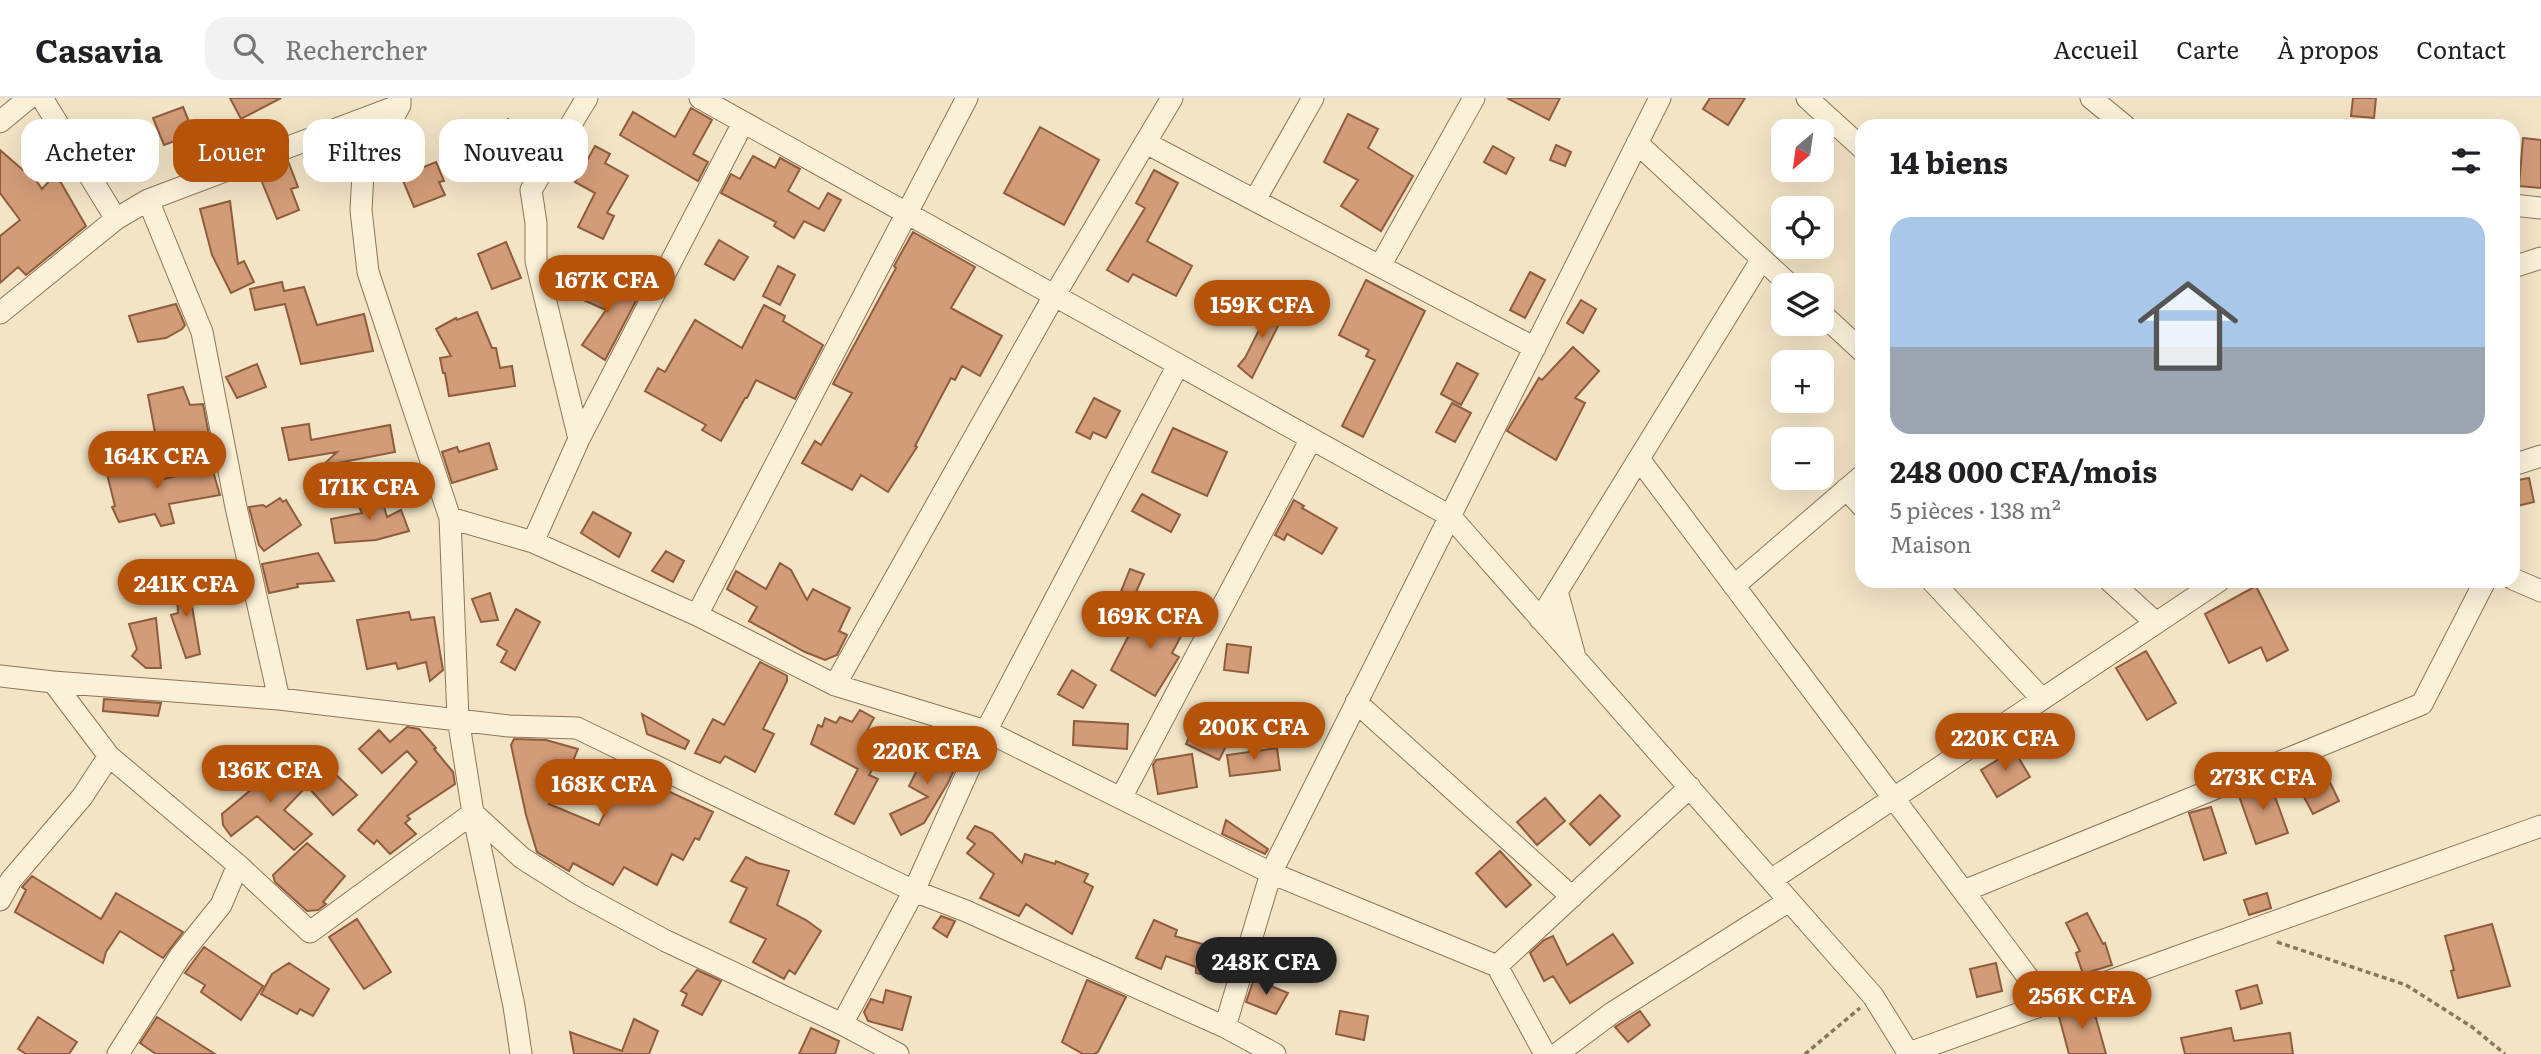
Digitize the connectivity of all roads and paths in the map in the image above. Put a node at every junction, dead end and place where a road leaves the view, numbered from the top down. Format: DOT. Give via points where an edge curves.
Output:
graph roads {
  1 [pos="29,98"];
  2 [pos="42,98"];
  3 [pos="587,98"];
  4 [pos="700,98"];
  5 [pos="967,98"];
  6 [pos="1172,98"];
  7 [pos="1313,98"];
  8 [pos="1474,98"];
  9 [pos="1660,98"];
  10 [pos="1807,98"];
  11 [pos="2091,98"];
  12 [pos="400,102"];
  13 [pos="2116,119"];
  14 [pos="0,122"];
  15 [pos="743,123"];
  16 [pos="1855,142"];
  17 [pos="1146,143"];
  18 [pos="1637,143"];
  19 [pos="148,200"];
  20 [pos="1255,200"];
  21 [pos="2520,206"];
  22 [pos="2541,208"];
  23 [pos="907,214"];
  24 [pos="116,219"];
  25 [pos="2541,258"];
  26 [pos="1762,259"];
  27 [pos="2520,265"];
  28 [pos="1380,266"];
  29 [pos="1777,273"];
  30 [pos="1054,296"];
  31 [pos="0,313"];
  32 [pos="1834,325"];
  33 [pos="1855,345"];
  34 [pos="1535,348"];
  35 [pos="1178,365"];
  36 [pos="579,439"];
  37 [pos="1311,439"];
  38 [pos="2541,456"];
  39 [pos="1639,459"];
  40 [pos="2520,463"];
  41 [pos="1854,483"];
  42 [pos="1450,516"];
  43 [pos="450,518"];
  44 [pos="533,542"];
  45 [pos="2520,582"];
  46 [pos="1734,586"];
  47 [pos="1939,588"];
  48 [pos="2118,588"];
  49 [pos="2208,588"];
  50 [pos="2481,588"];
  51 [pos="1557,591"];
  52 [pos="2541,591"];
  53 [pos="697,615"];
  54 [pos="1540,619"];
  55 [pos="2156,623"];
  56 [pos="1575,658"];
  57 [pos="0,676"];
  58 [pos="53,682"];
  59 [pos="835,685"];
  60 [pos="279,699"];
  61 [pos="2042,699"];
  62 [pos="1356,702"];
  63 [pos="458,718"];
  64 [pos="986,731"];
  65 [pos="110,756"];
  66 [pos="1690,788"];
  67 [pos="1121,798"];
  68 [pos="1894,798"];
  69 [pos="473,813"];
  70 [pos="2541,826"];
  71 [pos="238,865"];
  72 [pos="1271,873"];
  73 [pos="1771,880"];
  74 [pos="914,891"];
  75 [pos="1964,891"];
  76 [pos="1572,897"];
  77 [pos="0,900"];
  78 [pos="1789,901"];
  79 [pos="2248,933"];
  80 [pos="1497,966"];
  81 [pos="1873,996"];
  82 [pos="2048,1004"];
  83 [pos="842,1024"];
  84 [pos="1225,1027"];
  85 [pos="896,1053"];
  86 [pos="118,1054"];
  87 [pos="521,1054"];
  88 [pos="1275,1054"];
  89 [pos="1545,1054"];
  90 [pos="1557,1054"];
  91 [pos="1805,1054"];
  92 [pos="1909,1054"];
  93 [pos="2505,1054"];
  1 -- 14 [label="street"];
  2 -- 24 [label="street"];
  3 -- 36 [label="street" via="531,190 536,261"];
  4 -- 15 [label="street"];
  5 -- 23 [label="street"];
  6 -- 17 [label="street"];
  7 -- 20 [label="street"];
  8 -- 28 [label="street"];
  9 -- 18 [label="street"];
  10 -- 16 [label="street"];
  11 -- 13 [label="street"];
  12 -- 19 [label="street"];
  12 -- 43 [label="street" via="363,173 361,210 368,272"];
  15 -- 23 [label="street"];
  15 -- 36 [label="street"];
  17 -- 20 [label="street"];
  17 -- 30 [label="street"];
  18 -- 26 [label="street"];
  18 -- 34 [label="street"];
  19 -- 24 [label="street"];
  19 -- 60 [label="street" via="202,332"];
  20 -- 28 [label="street"];
  21 -- 22 [label="street"];
  23 -- 30 [label="street"];
  23 -- 53 [label="street"];
  24 -- 31 [label="street"];
  25 -- 27 [label="street"];
  26 -- 29 [label="street"];
  26 -- 39 [label="street"];
  28 -- 34 [label="street"];
  30 -- 35 [label="street"];
  30 -- 59 [label="street"];
  32 -- 33 [label="street"];
  34 -- 42 [label="street"];
  35 -- 37 [label="street"];
  35 -- 64 [label="street"];
  36 -- 44 [label="street"];
  37 -- 42 [label="street"];
  37 -- 67 [label="street"];
  38 -- 40 [label="street"];
  39 -- 46 [label="street"];
  39 -- 51 [label="street"];
  41 -- 46 [label="street"];
  42 -- 54 [label="street"];
  42 -- 62 [label="street"];
  43 -- 44 [label="street"];
  43 -- 63 [label="street"];
  44 -- 53 [label="street"];
  45 -- 52 [label="street"];
  46 -- 68 [label="street"];
  47 -- 61 [label="street"];
  48 -- 55 [label="street"];
  49 -- 55 [label="street"];
  50 -- 75 [label="street" via="2422,704"];
  51 -- 54 [label="street"];
  51 -- 56 [label="street"];
  53 -- 59 [label="street"];
  54 -- 56 [label="street"];
  55 -- 61 [label="street"];
  56 -- 66 [label="street"];
  57 -- 58 [label="street"];
  58 -- 60 [label="street"];
  58 -- 65 [label="street"];
  59 -- 64 [label="street"];
  60 -- 63 [label="street"];
  61 -- 68 [label="street"];
  62 -- 72 [label="street"];
  62 -- 76 [label="street"];
  63 -- 69 [label="street"];
  63 -- 74 [label="street" via="509,726 578,728"];
  64 -- 67 [label="street"];
  64 -- 74 [label="street"];
  65 -- 71 [label="street"];
  65 -- 77 [label="street"];
  66 -- 73 [label="street"];
  66 -- 76 [label="street"];
  67 -- 72 [label="street"];
  68 -- 73 [label="street"];
  68 -- 75 [label="street"];
  69 -- 71 [label="street" via="310,932"];
  69 -- 83 [label="street" via="522,858 579,894 666,941"];
  69 -- 87 [label="street"];
  70 -- 79 [label="street"];
  71 -- 86 [label="street" via="221,905 180,956"];
  72 -- 80 [label="street"];
  72 -- 84 [label="street"];
  73 -- 78 [label="street"];
  74 -- 83 [label="street"];
  74 -- 84 [label="street"];
  75 -- 82 [label="street"];
  76 -- 80 [label="street"];
  78 -- 81 [label="street"];
  78 -- 90 [label="street" via="1612,1013"];
  79 -- 82 [label="street"];
  79 -- 93 [label="path" via="2406,985"];
  80 -- 89 [label="street"];
  81 -- 91 [label="path"];
  81 -- 92 [label="street"];
  82 -- 92 [label="street"];
  83 -- 85 [label="street"];
  84 -- 88 [label="street"];
}
